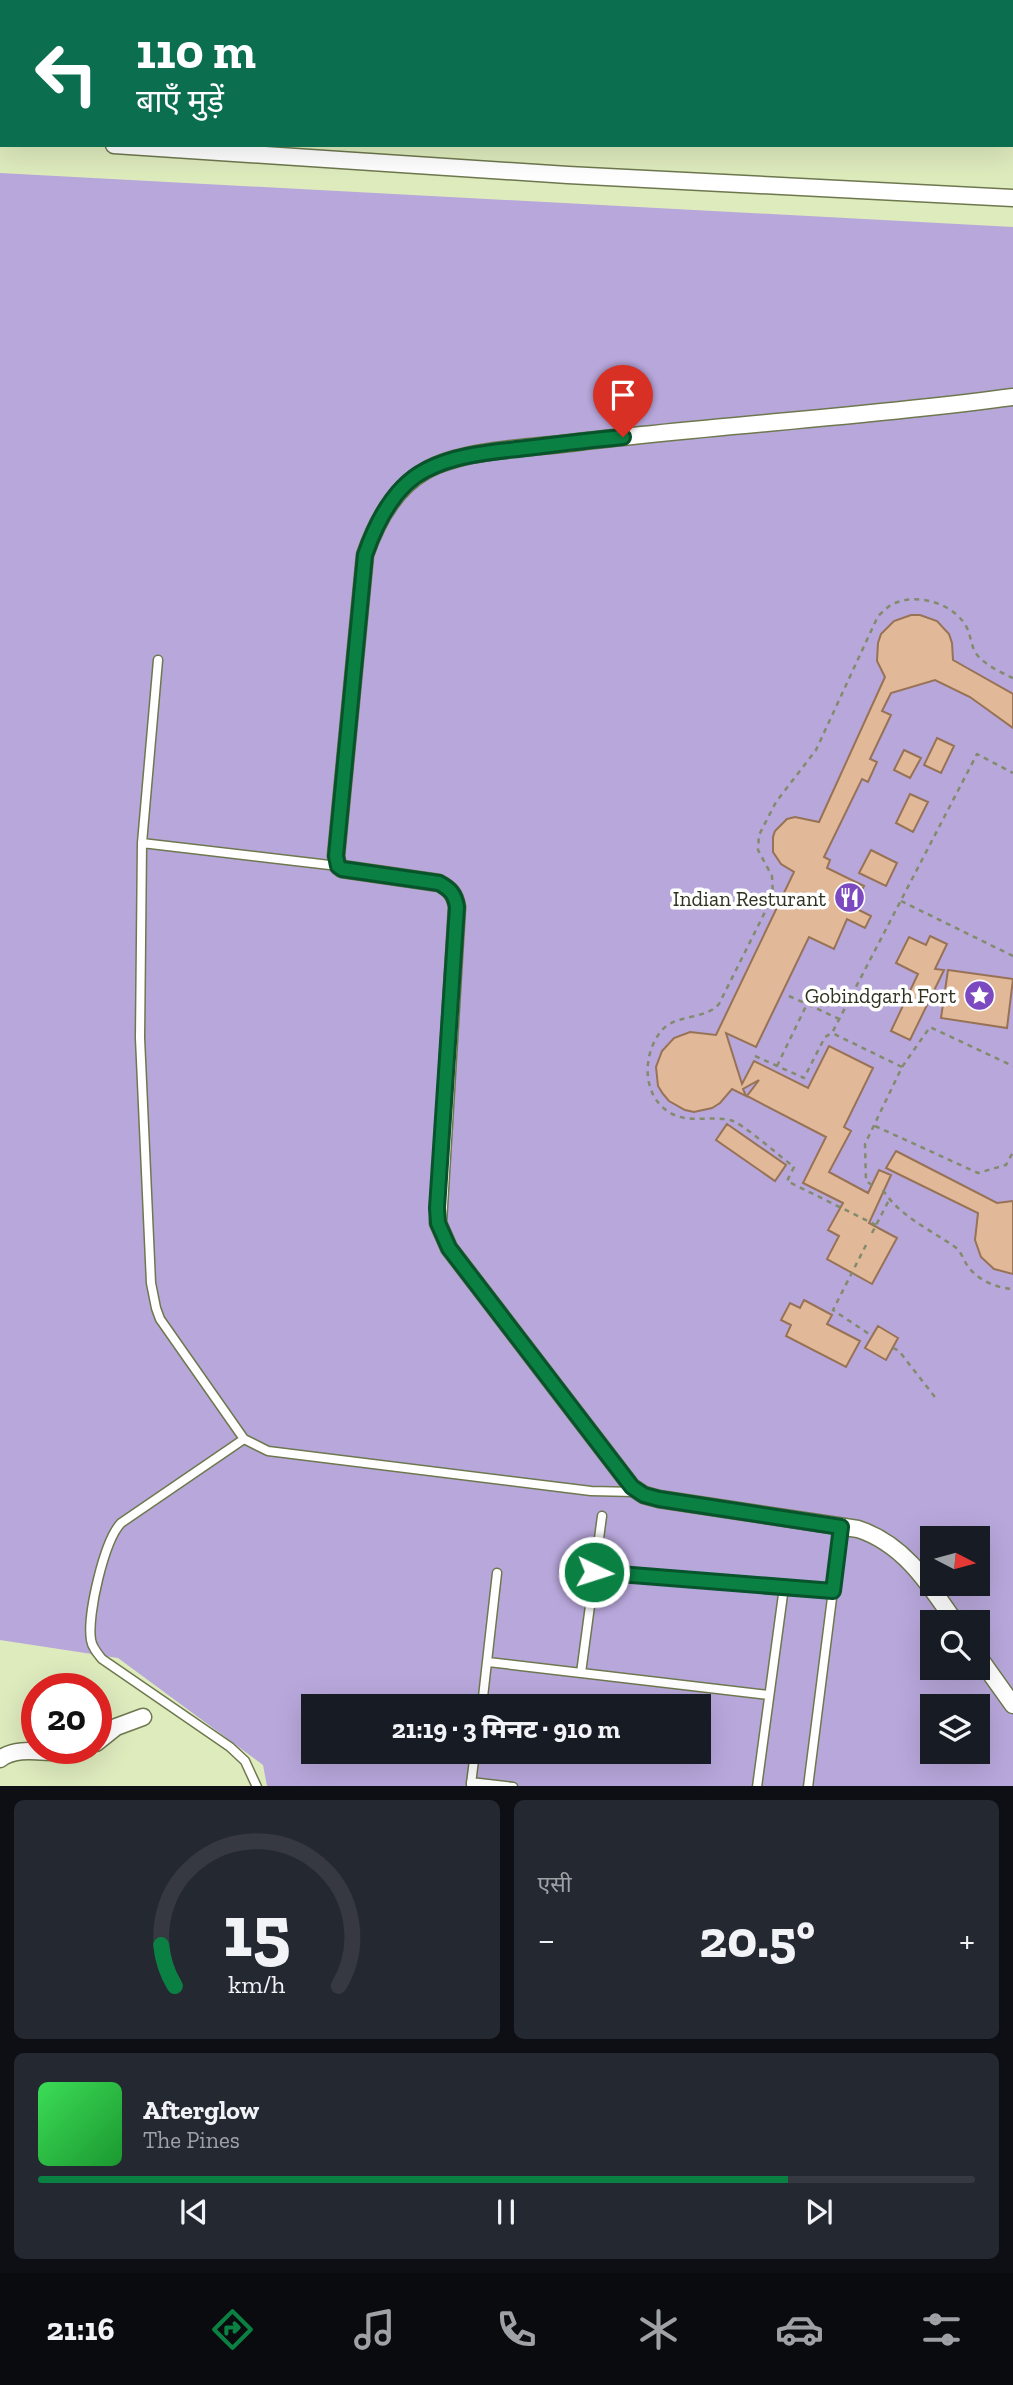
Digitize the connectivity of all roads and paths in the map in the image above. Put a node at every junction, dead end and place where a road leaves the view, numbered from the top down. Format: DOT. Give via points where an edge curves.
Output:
graph roads {
  1 [pos="144,147"];
  2 [pos="1013,198"];
  3 [pos="1013,397"];
  4 [pos="158,660"];
  5 [pos="1013,678"];
  6 [pos="1013,773"];
  7 [pos="142,843"];
  8 [pos="338,866"];
  9 [pos="901,901"];
  10 [pos="1013,956"];
  11 [pos="789,996"];
  12 [pos="807,1004"];
  13 [pos="839,1019"];
  14 [pos="832,1033"];
  15 [pos="755,1056"];
  16 [pos="777,1066"];
  17 [pos="1013,1066"];
  18 [pos="902,1067"];
  19 [pos="874,1125"];
  20 [pos="1013,1152"];
  21 [pos="872,1185"];
  22 [pos="883,1191"];
  23 [pos="889,1200"];
  24 [pos="876,1225"];
  25 [pos="872,1233"];
  26 [pos="866,1245"];
  27 [pos="1013,1289"];
  28 [pos="872,1336"];
  29 [pos="893,1348"];
  30 [pos="938,1401"];
  31 [pos="244,1439"];
  32 [pos="638,1492"];
  33 [pos="602,1516"];
  34 [pos="841,1527"];
  35 [pos="594,1572"];
  36 [pos="497,1573"];
  37 [pos="784,1587"];
  38 [pos="833,1591"];
  39 [pos="947,1610"];
  40 [pos="488,1662"];
  41 [pos="581,1673"];
  42 [pos="990,1673"];
  43 [pos="484,1694"];
  44 [pos="769,1695"];
  45 [pos="1013,1705"];
  46 [pos="143,1717"];
  47 [pos="112,1730"];
  48 [pos="21,1752"];
  49 [pos="0,1759"];
  50 [pos="474,1764"];
  51 [pos="471,1784"];
  52 [pos="257,1786"];
  53 [pos="499,1786"];
  54 [pos="757,1786"];
  55 [pos="808,1786"];
  1 -- 2 [label="street"];
  3 -- 8 [label="street" via="491,453 425,470 384,512 365,555"];
  4 -- 7 [label="lane"];
  5 -- 24 [label="path" via="979,657 967,627 947,607 910,598 892,603 878,616 816,750 776,802 759,835 758,850 772,876 773,896 719,1004 714,1010 663,1028 651,1047 650,1088 665,1109 688,1118 731,1120 794,1167 787,1181"];
  6 -- 9 [label="path" via="977,754"];
  7 -- 8 [label="lane"];
  7 -- 31 [label="lane" via="140,1038 153,1299 160,1319"];
  8 -- 32 [label="street" via="439,883 456,897 437,1208 441,1233"];
  9 -- 10 [label="path"];
  9 -- 13 [label="path"];
  11 -- 12 [label="path"];
  12 -- 13 [label="path"];
  12 -- 16 [label="path"];
  13 -- 14 [label="path"];
  14 -- 16 [label="path" via="825,1037 804,1079"];
  14 -- 18 [label="path"];
  15 -- 16 [label="path"];
  17 -- 18 [label="path" via="930,1027"];
  18 -- 19 [label="path"];
  19 -- 20 [label="path" via="978,1173 1006,1165"];
  19 -- 21 [label="path" via="866,1144 866,1181"];
  22 -- 23 [label="path"];
  23 -- 24 [label="path"];
  23 -- 27 [label="path" via="958,1248 969,1268 995,1287"];
  24 -- 25 [label="path"];
  26 -- 28 [label="path" via="833,1310"];
  29 -- 30 [label="path"];
  31 -- 32 [label="lane" via="268,1451 591,1491"];
  31 -- 52 [label="lane" via="114,1531 103,1558 90,1625 91,1640 102,1659 230,1747 245,1761"];
  32 -- 34 [label="street"];
  33 -- 35 [label="lane"];
  34 -- 38 [label="lane"];
  34 -- 39 [label="street" via="872,1534 895,1548"];
  35 -- 37 [label="lane"];
  35 -- 41 [label="lane"];
  36 -- 40 [label="lane"];
  37 -- 38 [label="lane"];
  37 -- 44 [label="lane"];
  38 -- 55 [label="lane"];
  40 -- 41 [label="lane"];
  40 -- 43 [label="lane"];
  41 -- 44 [label="lane"];
  42 -- 45 [label="street"];
  44 -- 54 [label="lane"];
  46 -- 47 [label="street"];
  48 -- 49 [label="street"];
  50 -- 51 [label="lane"];
  51 -- 53 [label="lane"];
}
